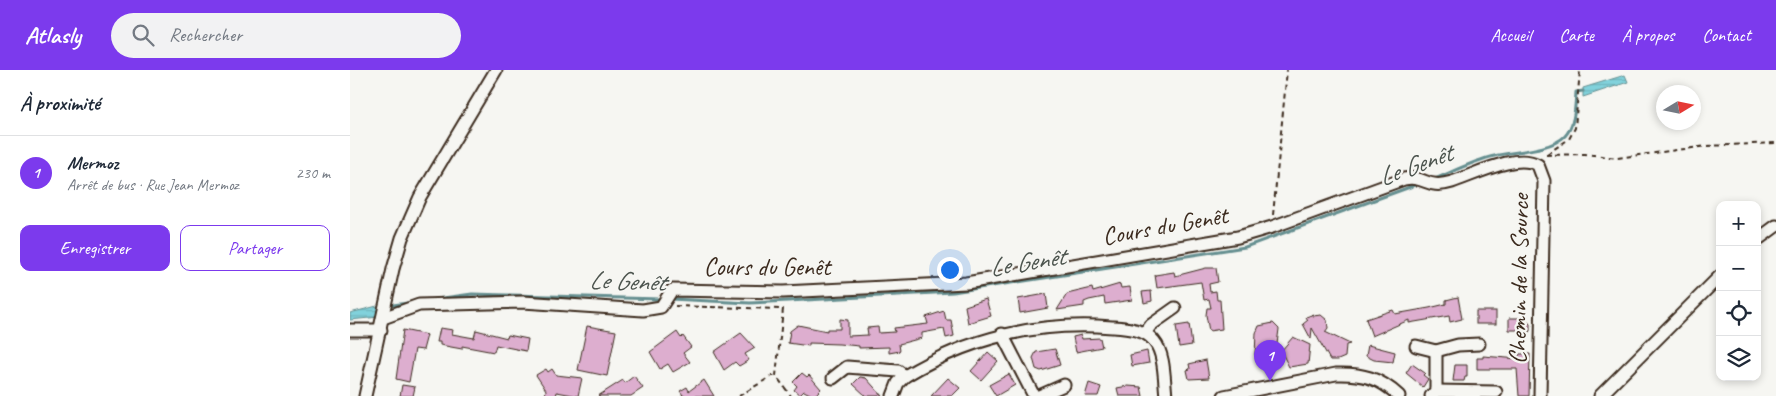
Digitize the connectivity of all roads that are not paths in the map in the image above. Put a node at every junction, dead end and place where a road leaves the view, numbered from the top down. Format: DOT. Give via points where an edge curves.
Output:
graph roads {
  1 [pos="496,70"];
  2 [pos="1538,165"];
  3 [pos="1776,226"];
  4 [pos="1761,237"];
  5 [pos="1716,280"];
  6 [pos="1175,308"];
  7 [pos="382,324"];
  8 [pos="350,330"];
  9 [pos="1145,333"];
  10 [pos="1002,334"];
  11 [pos="1479,344"];
  12 [pos="1416,346"];
  13 [pos="1436,351"];
  14 [pos="905,376"];
  15 [pos="833,378"];
  16 [pos="1064,385"];
  17 [pos="1496,392"];
  18 [pos="1434,393"];
  19 [pos="365,396"];
  20 [pos="893,396"];
  21 [pos="1034,396"];
  22 [pos="1039,396"];
  23 [pos="1166,396"];
  24 [pos="1224,396"];
  25 [pos="1399,396"];
  26 [pos="1540,396"];
  27 [pos="1600,396"];
  1 -- 7 [label="street" via="420,197 402,238"];
  2 -- 7 [label="street, Cours du Genêt" via="1518,161 1442,185 1416,178 1404,179 1238,237 966,283 737,293 672,290 661,307 643,310 523,302 419,305"];
  2 -- 26 [label="street, Chemin de la Source" via="1544,186"];
  3 -- 4 [label="street"];
  5 -- 27 [label="street"];
  6 -- 9 [label="street"];
  7 -- 8 [label="street, Cours du Genêt"];
  7 -- 19 [label="street"];
  9 -- 10 [label="street" via="1120,328 1054,325"];
  9 -- 23 [label="street" via="1158,346"];
  10 -- 14 [label="street" via="969,345"];
  10 -- 21 [label="street"];
  11 -- 13 [label="street"];
  12 -- 13 [label="street"];
  13 -- 18 [label="street"];
  14 -- 15 [label="street" via="898,371 847,367"];
  14 -- 20 [label="street"];
  16 -- 22 [label="street"];
  17 -- 18 [label="street"];
  24 -- 25 [label="street" via="1352,373 1368,375"];
}
